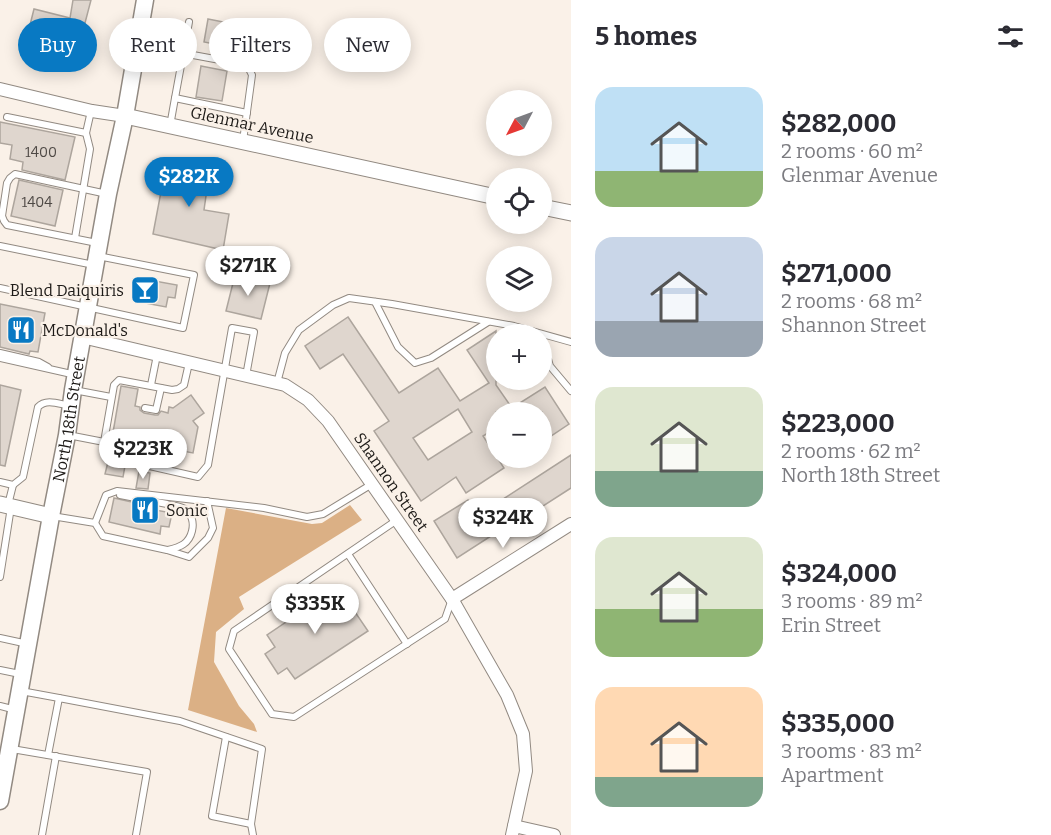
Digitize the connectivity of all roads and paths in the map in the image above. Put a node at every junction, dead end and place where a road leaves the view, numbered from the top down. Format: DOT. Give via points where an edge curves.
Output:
graph roads {
  1 [pos="145,0"];
  2 [pos="142,18"];
  3 [pos="197,56"];
  4 [pos="132,72"];
  5 [pos="180,72"];
  6 [pos="0,89"];
  7 [pos="175,98"];
  8 [pos="92,111"];
  9 [pos="247,113"];
  10 [pos="125,116"];
  11 [pos="7,117"];
  12 [pos="170,126"];
  13 [pos="86,133"];
  14 [pos="243,142"];
  15 [pos="84,189"];
  16 [pos="108,194"];
  17 [pos="486,195"];
  18 [pos="552,209"];
  19 [pos="571,213"];
  20 [pos="75,238"];
  21 [pos="0,246"];
  22 [pos="97,254"];
  23 [pos="0,288"];
  24 [pos="375,302"];
  25 [pos="88,308"];
  26 [pos="489,322"];
  27 [pos="502,324"];
  28 [pos="82,337"];
  29 [pos="552,338"];
  30 [pos="571,342"];
  31 [pos="0,353"];
  32 [pos="157,355"];
  33 [pos="0,358"];
  34 [pos="189,363"];
  35 [pos="552,368"];
  36 [pos="54,370"];
  37 [pos="224,371"];
  38 [pos="246,376"];
  39 [pos="277,384"];
  40 [pos="151,385"];
  41 [pos="161,388"];
  42 [pos="73,390"];
  43 [pos="571,391"];
  44 [pos="113,402"];
  45 [pos="145,408"];
  46 [pos="67,435"];
  47 [pos="106,440"];
  48 [pos="150,440"];
  49 [pos="128,444"];
  50 [pos="148,448"];
  51 [pos="145,466"];
  52 [pos="0,482"];
  53 [pos="372,484"];
  54 [pos="13,485"];
  55 [pos="110,494"];
  56 [pos="207,501"];
  57 [pos="7,506"];
  58 [pos="51,516"];
  59 [pos="397,520"];
  60 [pos="95,523"];
  61 [pos="571,524"];
  62 [pos="167,550"];
  63 [pos="348,554"];
  64 [pos="0,577"];
  65 [pos="452,599"];
  66 [pos="0,638"];
  67 [pos="28,644"];
  68 [pos="406,644"];
  69 [pos="0,670"];
  70 [pos="21,683"];
  71 [pos="59,698"];
  72 [pos="8,708"];
  73 [pos="226,737"];
  74 [pos="9,748"];
  75 [pos="52,756"];
  76 [pos="2,778"];
  77 [pos="0,801"];
  78 [pos="251,824"];
  79 [pos="513,830"];
  80 [pos="42,835"];
  81 [pos="136,835"];
  82 [pos="252,835"];
  83 [pos="554,835"];
  1 -- 2 [label="main road, North 18th Street"];
  3 -- 9 [label="lane" via="247,65 252,75"];
  4 -- 10 [label="main road, North 18th Street"];
  5 -- 7 [label="lane"];
  6 -- 8 [label="street, Glenmar Avenue"];
  7 -- 9 [label="lane"];
  7 -- 12 [label="lane"];
  8 -- 10 [label="street, Glenmar Avenue"];
  8 -- 13 [label="lane"];
  9 -- 14 [label="lane"];
  10 -- 12 [label="street, Glenmar Avenue"];
  10 -- 16 [label="main road, North 18th Street"];
  11 -- 13 [label="lane"];
  12 -- 14 [label="street, Glenmar Avenue"];
  13 -- 15 [label="lane" via="90,149"];
  14 -- 17 [label="street, Glenmar Avenue"];
  15 -- 16 [label="lane"];
  15 -- 20 [label="lane"];
  15 -- 20 [label="lane" via="15,174 7,183 2,216 7,225"];
  16 -- 22 [label="main road, North 18th Street"];
  18 -- 19 [label="street"];
  20 -- 22 [label="lane"];
  21 -- 22 [label="lane"];
  22 -- 25 [label="main road, North 18th Street"];
  22 -- 25 [label="lane" via="194,275 183,328"];
  23 -- 25 [label="lane"];
  24 -- 26 [label="lane"];
  24 -- 26 [label="lane" via="398,347 415,363 431,358"];
  24 -- 39 [label="lane" via="349,298 299,330 285,352"];
  25 -- 28 [label="main road, North 18th Street"];
  26 -- 27 [label="lane"];
  28 -- 32 [label="street, Shannon Street"];
  28 -- 42 [label="main road, North 18th Street"];
  29 -- 30 [label="lane"];
  31 -- 36 [label="lane" via="39,362"];
  32 -- 34 [label="street, Shannon Street"];
  32 -- 40 [label="lane"];
  33 -- 36 [label="lane"];
  34 -- 37 [label="street, Shannon Street"];
  34 -- 41 [label="lane" via="184,385 172,390"];
  35 -- 43 [label="lane"];
  36 -- 42 [label="lane"];
  37 -- 38 [label="street, Shannon Street"];
  37 -- 38 [label="lane" via="232,328 254,332"];
  37 -- 51 [label="lane" via="208,465 198,477"];
  38 -- 39 [label="street, Shannon Street"];
  39 -- 53 [label="street, Shannon Street" via="285,385 315,407"];
  40 -- 41 [label="lane"];
  40 -- 44 [label="lane" via="120,380 114,385"];
  41 -- 45 [label="lane" via="156,410"];
  42 -- 44 [label="lane"];
  42 -- 46 [label="main road, North 18th Street"];
  42 -- 54 [label="lane" via="38,407 23,477"];
  44 -- 47 [label="lane"];
  46 -- 47 [label="lane"];
  46 -- 58 [label="main road, North 18th Street"];
  47 -- 51 [label="lane" via="110,457"];
  48 -- 50 [label="lane"];
  49 -- 50 [label="lane"];
  50 -- 51 [label="lane"];
  52 -- 54 [label="lane"];
  53 -- 56 [label="lane" via="323,514 308,517"];
  53 -- 59 [label="street, Shannon Street"];
  54 -- 57 [label="lane"];
  55 -- 56 [label="lane" via="117,491"];
  55 -- 60 [label="lane" via="106,495"];
  55 -- 62 [label="lane" via="184,508 193,522 192,531 181,547"];
  56 -- 62 [label="lane" via="213,528 208,538 189,557"];
  57 -- 58 [label="street"];
  57 -- 64 [label="lane"];
  58 -- 60 [label="lane"];
  58 -- 67 [label="main road, North 18th Street"];
  59 -- 63 [label="lane"];
  59 -- 65 [label="street, Shannon Street"];
  60 -- 62 [label="lane" via="103,536"];
  61 -- 65 [label="street"];
  63 -- 68 [label="lane"];
  63 -- 68 [label="lane" via="234,631 230,649 272,714 294,717"];
  65 -- 68 [label="lane" via="444,619"];
  65 -- 79 [label="street, Shannon Street" via="507,696 523,734 526,771"];
  66 -- 67 [label="lane"];
  67 -- 70 [label="main road, North 18th Street"];
  69 -- 70 [label="lane"];
  70 -- 71 [label="lane"];
  70 -- 72 [label="main road, North 18th Street"];
  71 -- 73 [label="lane" via="180,721"];
  71 -- 75 [label="lane"];
  72 -- 74 [label="main road, North 18th Street"];
  73 -- 78 [label="lane" via="262,749"];
  73 -- 78 [label="lane" via="212,816"];
  74 -- 75 [label="lane"];
  74 -- 76 [label="main road, North 18th Street"];
  75 -- 80 [label="lane"];
  75 -- 81 [label="lane" via="147,772"];
  76 -- 77 [label="main road, North 18th Street"];
  78 -- 82 [label="lane"];
  79 -- 83 [label="street"];
}
